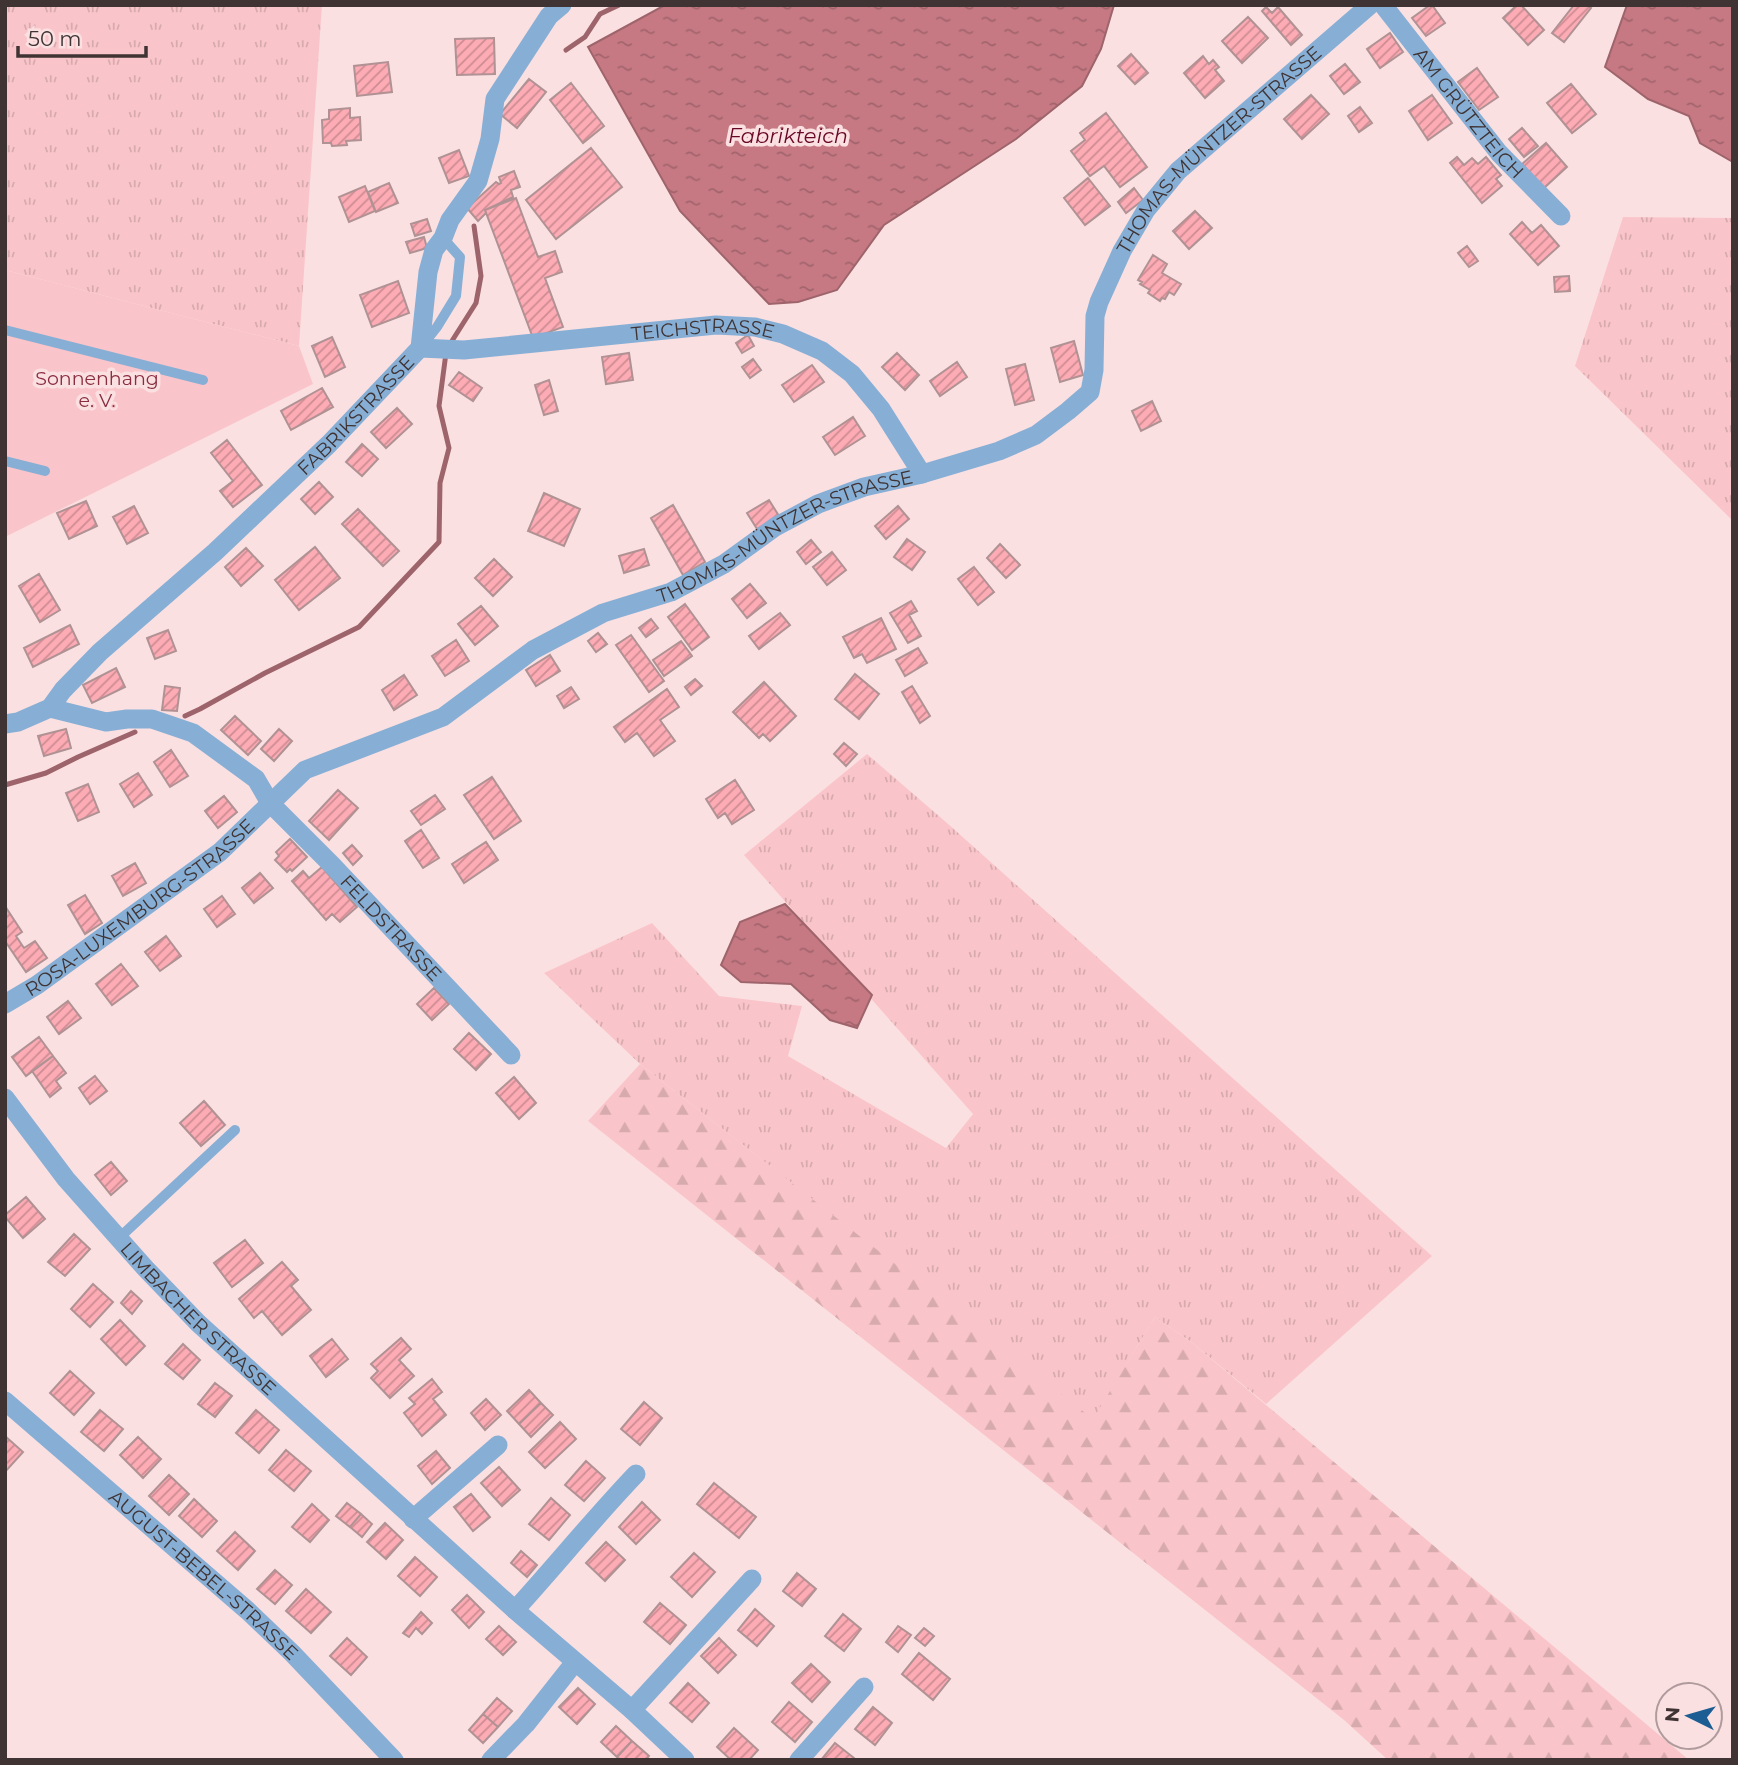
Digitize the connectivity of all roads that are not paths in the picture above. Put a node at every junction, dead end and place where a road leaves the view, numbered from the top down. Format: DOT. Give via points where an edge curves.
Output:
graph roads {
  1 [pos="562,5"];
  2 [pos="1370,5"];
  3 [pos="1383,5"];
  4 [pos="1560,216"];
  5 [pos="443,237"];
  6 [pos="5,330"];
  7 [pos="429,348"];
  8 [pos="202,380"];
  9 [pos="5,461"];
  10 [pos="45,471"];
  11 [pos="922,474"];
  12 [pos="50,708"];
  13 [pos="5,724"];
  14 [pos="270,803"];
  15 [pos="5,1004"];
  16 [pos="511,1055"];
  17 [pos="5,1098"];
  18 [pos="235,1130"];
  19 [pos="119,1238"];
  20 [pos="5,1401"];
  21 [pos="498,1445"];
  22 [pos="636,1474"];
  23 [pos="413,1519"];
  24 [pos="752,1579"];
  25 [pos="515,1610"];
  26 [pos="575,1662"];
  27 [pos="863,1687"];
  28 [pos="632,1710"];
  29 [pos="394,1760"];
  30 [pos="491,1760"];
  31 [pos="685,1760"];
  32 [pos="799,1760"];
  1 -- 5 [label="street, FABRIKSTRASSE" via="549,16 495,99 478,181"];
  2 -- 11 [label="street, THOMAS-MÜNTZER-STRASSE" via="1178,171 1146,211 1099,302 1090,391 1036,435 999,452"];
  3 -- 4 [label="street, AM GRÜTZTEICH" via="1499,153"];
  5 -- 7 [label="street, FABRIKSTRASSE" via="428,272"];
  5 -- 7 [label="lane" via="460,257 456,296"];
  6 -- 8 [label="lane"];
  7 -- 11 [label="street, TEICHSTRASSE" via="464,350 716,325 783,334 822,351 852,374 881,409"];
  7 -- 12 [label="street, FABRIKSTRASSE" via="225,543 100,652"];
  9 -- 10 [label="lane"];
  11 -- 14 [label="street, THOMAS-MÜNTZER-STRASSE" via="864,487 818,504 671,592 603,613 533,650 443,718 305,770"];
  12 -- 13 [label="street, FABRIKSTRASSE"];
  12 -- 14 [label="street" via="106,722 152,719 193,733 256,779"];
  14 -- 15 [label="street, ROSA-LUXEMBURG-STRASSE" via="220,852"];
  14 -- 16 [label="street, FELDSTRASSE"];
  17 -- 19 [label="street, LIMBACHER STRASSE" via="66,1179"];
  18 -- 19 [label="lane"];
  19 -- 23 [label="street, LIMBACHER STRASSE" via="198,1323"];
  20 -- 29 [label="street, AUGUST-BEBEL-STRASSE" via="248,1611"];
  21 -- 23 [label="street"];
  22 -- 25 [label="street"];
  23 -- 25 [label="street, LIMBACHER STRASSE"];
  24 -- 28 [label="street"];
  25 -- 26 [label="street, LIMBACHER STRASSE"];
  26 -- 28 [label="street, LIMBACHER STRASSE"];
  26 -- 30 [label="street"];
  27 -- 32 [label="street"];
  28 -- 31 [label="street, LIMBACHER STRASSE"];
}
